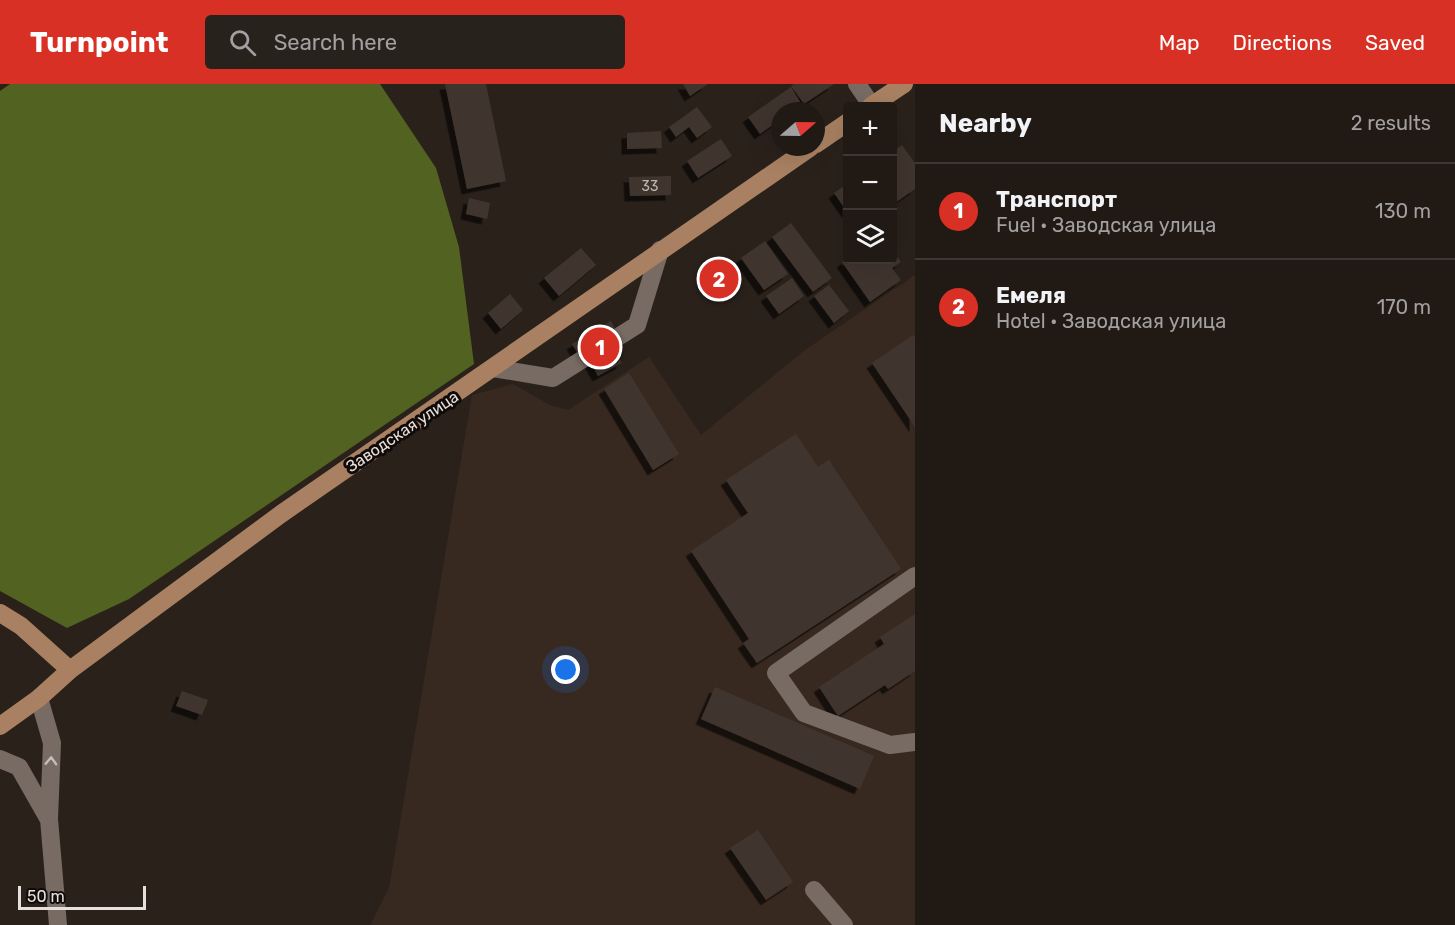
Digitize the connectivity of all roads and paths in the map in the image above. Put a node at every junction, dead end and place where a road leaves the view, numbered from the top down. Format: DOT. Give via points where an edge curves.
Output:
graph roads {
  1 [pos="857,84"];
  2 [pos="904,84"];
  3 [pos="868,102"];
  4 [pos="877,102"];
  5 [pos="843,125"];
  6 [pos="825,138"];
  7 [pos="799,156"];
  8 [pos="660,250"];
  9 [pos="493,368"];
  10 [pos="915,576"];
  11 [pos="0,613"];
  12 [pos="69,670"];
  13 [pos="39,698"];
  14 [pos="0,726"];
  15 [pos="915,742"];
  16 [pos="0,759"];
  17 [pos="49,819"];
  18 [pos="814,890"];
  19 [pos="58,925"];
  20 [pos="844,925"];
  1 -- 3 [label="street"];
  2 -- 4 [label="main road"];
  5 -- 6 [label="main road"];
  7 -- 8 [label="main road, Заводская улица"];
  8 -- 9 [label="main road, Заводская улица"];
  8 -- 9 [label="street" via="637,325 553,378"];
  9 -- 12 [label="main road, Заводская улица" via="281,514"];
  10 -- 15 [label="street" via="776,673 804,713 890,745"];
  11 -- 12 [label="main road" via="21,626"];
  12 -- 13 [label="main road, Заводская улица"];
  13 -- 14 [label="main road, Заводская улица"];
  17 -- 13 [label="street, one-way" via="52,743"];
  16 -- 17 [label="street" via="19,767"];
  17 -- 19 [label="street"];
  18 -- 20 [label="street"];
}
